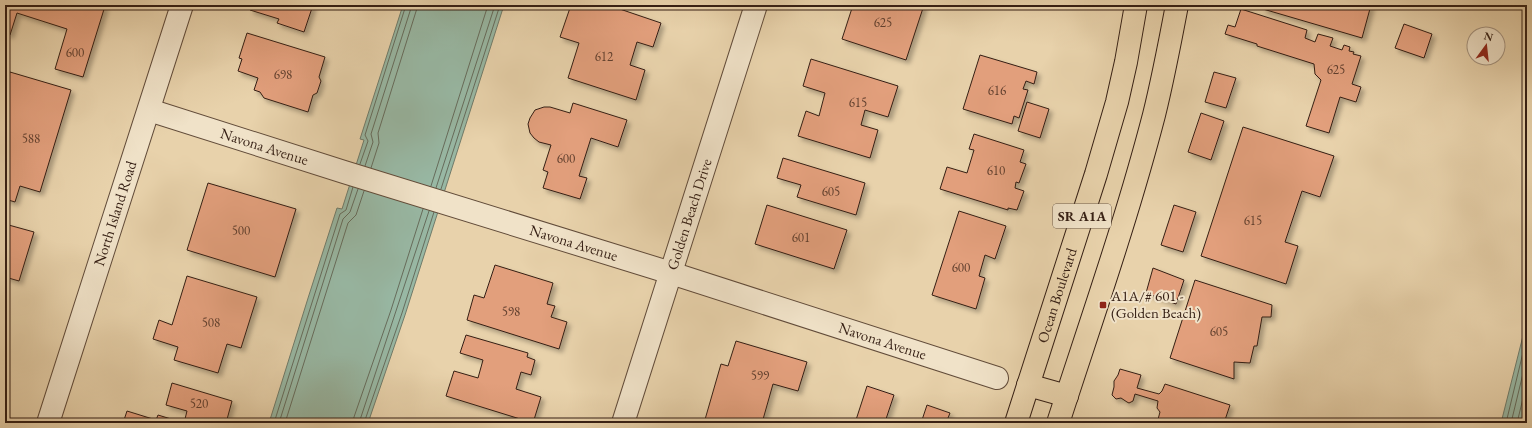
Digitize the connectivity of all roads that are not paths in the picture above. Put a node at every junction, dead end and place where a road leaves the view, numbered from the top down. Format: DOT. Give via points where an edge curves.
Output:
graph roads {
  1 [pos="182,5"];
  2 [pos="756,5"];
  3 [pos="1136,5"];
  4 [pos="1177,5"];
  5 [pos="149,110"];
  6 [pos="671,273"];
  7 [pos="997,378"];
  8 [pos="1028,386"];
  9 [pos="1067,396"];
  10 [pos="48,423"];
  11 [pos="623,423"];
  12 [pos="1016,423"];
  13 [pos="1058,423"];
  1 -- 5 [label="street, North Island Road"];
  2 -- 6 [label="street, Golden Beach Drive"];
  3 -- 8 [label="main road, Ocean Boulevard / SR A1A" via="1126,62 1096,174"];
  4 -- 9 [label="main road, SR A1A" via="1154,115"];
  5 -- 6 [label="street, Navona Avenue"];
  5 -- 10 [label="street, North Island Road"];
  6 -- 7 [label="street, Navona Avenue"];
  6 -- 11 [label="street, Golden Beach Drive"];
  8 -- 9 [label="main road"];
  8 -- 12 [label="main road, Ocean Boulevard / SR A1A"];
  9 -- 13 [label="main road, SR A1A"];
}
